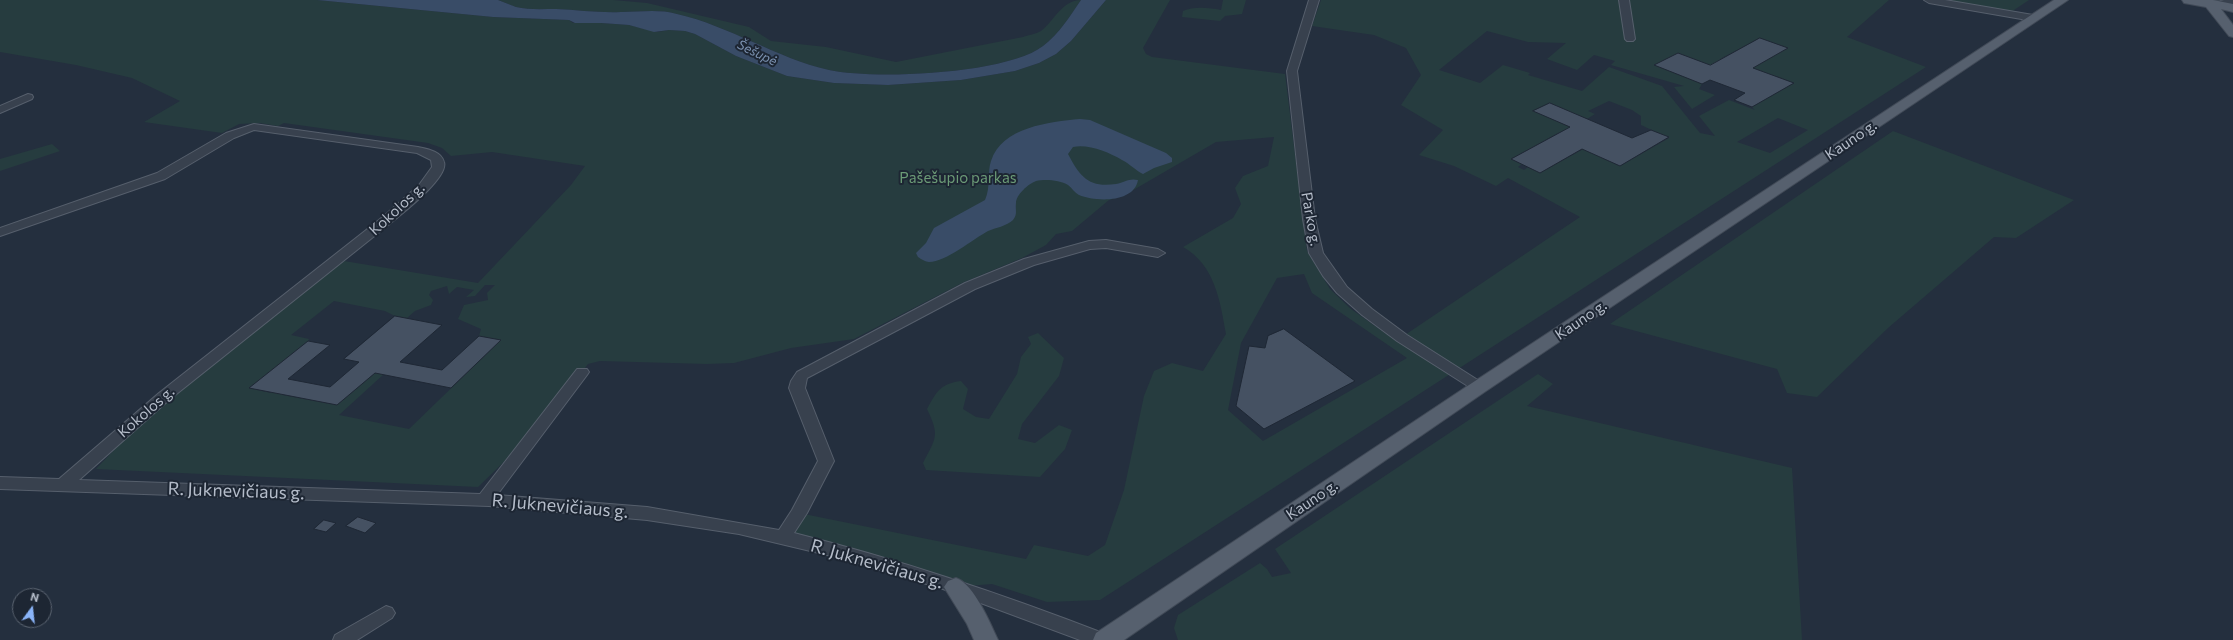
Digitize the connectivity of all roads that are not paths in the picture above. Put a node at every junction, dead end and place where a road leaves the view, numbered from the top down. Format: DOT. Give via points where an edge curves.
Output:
graph roads {
  1 [pos="1314,0"];
  2 [pos="1624,0"];
  3 [pos="1929,0"];
  4 [pos="2060,0"];
  5 [pos="2188,0"];
  6 [pos="2233,1"];
  7 [pos="2209,3"];
  8 [pos="2233,8"];
  9 [pos="2033,18"];
  10 [pos="2233,33"];
  11 [pos="1630,38"];
  12 [pos="28,96"];
  13 [pos="0,110"];
  14 [pos="0,232"];
  15 [pos="1158,253"];
  16 [pos="582,372"];
  17 [pos="1479,387"];
  18 [pos="0,483"];
  19 [pos="63,486"];
  20 [pos="484,500"];
  21 [pos="783,537"];
  22 [pos="956,587"];
  23 [pos="386,613"];
  24 [pos="342,640"];
  25 [pos="986,640"];
  26 [pos="1101,640"];
  27 [pos="1105,640"];
  1 -- 17 [label="street, Parko g." via="1292,70 1311,235 1316,253 1338,285 1367,312 1402,338"];
  2 -- 11 [label="street"];
  3 -- 9 [label="street"];
  4 -- 9 [label="main road, Kauno g."];
  5 -- 7 [label="main road"];
  6 -- 7 [label="street"];
  7 -- 8 [label="main road"];
  7 -- 10 [label="main road"];
  9 -- 17 [label="main road, Kauno g."];
  12 -- 13 [label="street"];
  14 -- 19 [label="street, Kokolos g." via="161,176 236,133 254,127 418,150 432,155 439,162 438,168 409,201 327,270 179,384"];
  15 -- 21 [label="street" via="1106,244 1029,262 970,286 802,374 798,388 826,461"];
  16 -- 20 [label="street"];
  17 -- 27 [label="main road, Kauno g."];
  18 -- 19 [label="street, R. Juknevičiaus g."];
  19 -- 20 [label="street, R. Juknevičiaus g."];
  20 -- 21 [label="street, R. Juknevičiaus g." via="650,514"];
  21 -- 22 [label="street, R. Juknevičiaus g." via="886,564"];
  22 -- 25 [label="main road" via="977,620"];
  22 -- 26 [label="street, R. Juknevičiaus g."];
  23 -- 24 [label="street"];
}
